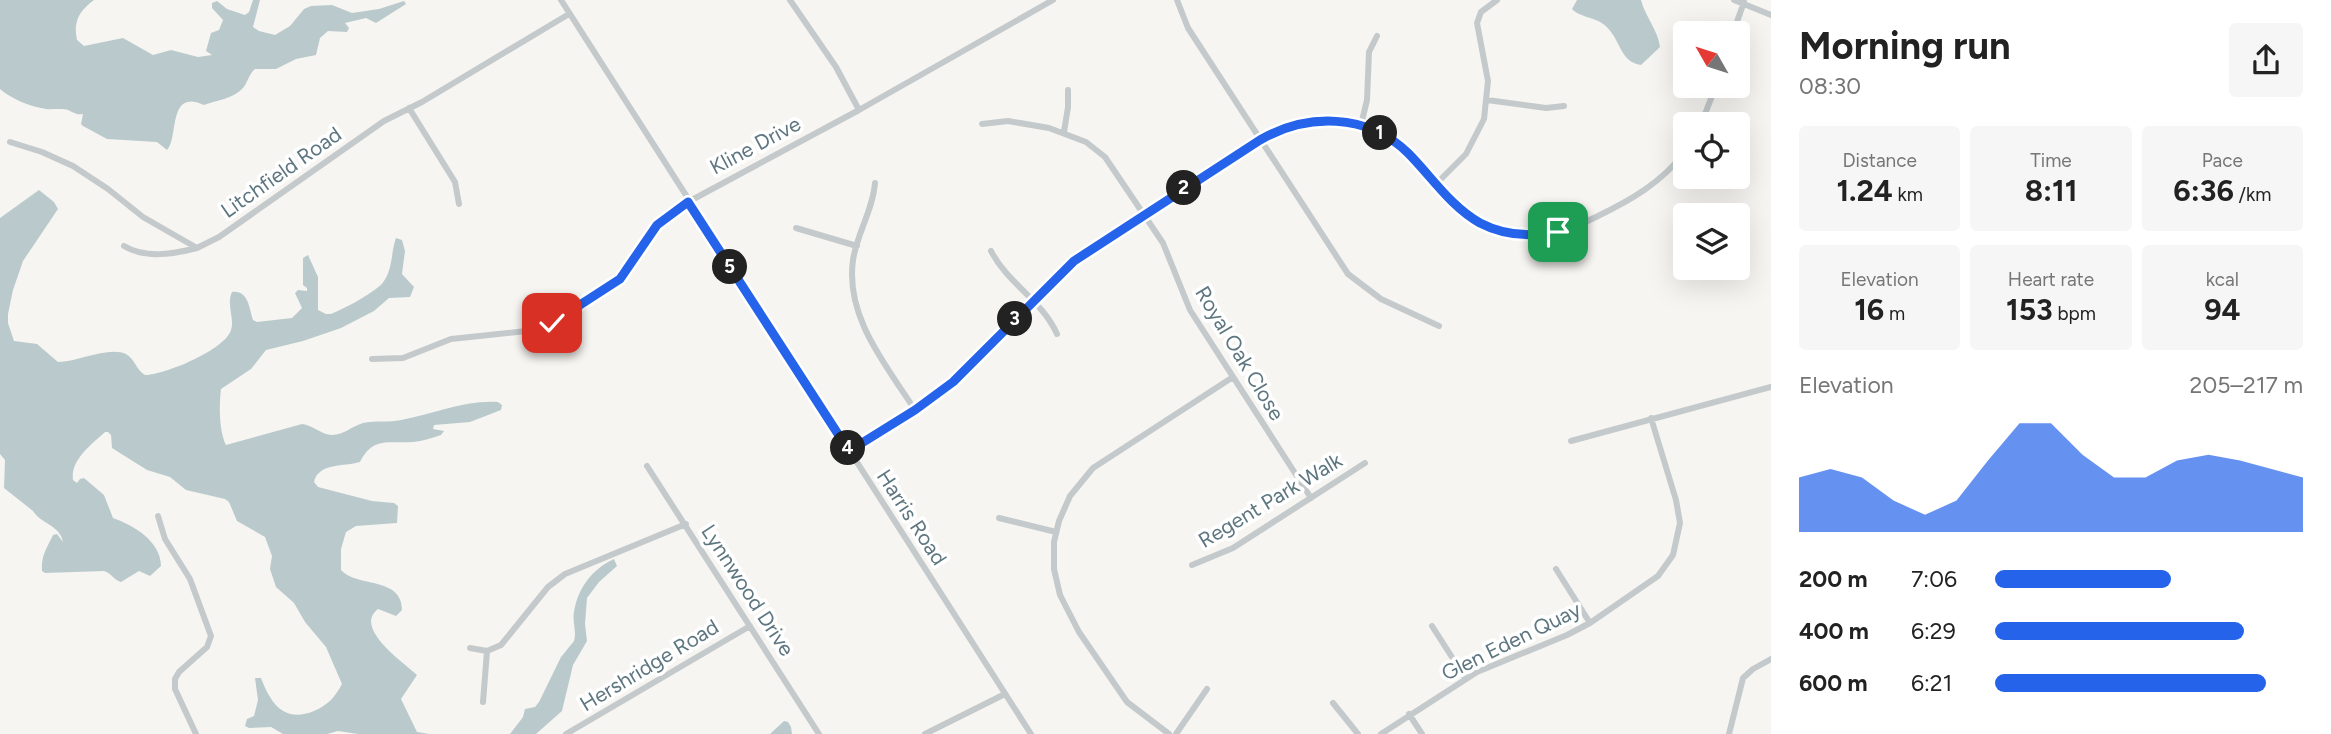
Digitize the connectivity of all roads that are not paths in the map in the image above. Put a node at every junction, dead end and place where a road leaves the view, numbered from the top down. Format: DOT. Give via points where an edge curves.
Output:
graph roads {
  1 [pos="561,0"];
  2 [pos="790,0"];
  3 [pos="1053,0"];
  4 [pos="1497,0"];
  5 [pos="1734,0"];
  6 [pos="1180,1"];
  7 [pos="1744,2"];
  8 [pos="569,14"];
  9 [pos="1771,15"];
  10 [pos="1737,21"];
  11 [pos="1377,36"];
  12 [pos="1068,90"];
  13 [pos="1487,100"];
  14 [pos="1564,106"];
  15 [pos="409,108"];
  16 [pos="859,110"];
  17 [pos="982,124"];
  18 [pos="1361,125"];
  19 [pos="1063,132"];
  20 [pos="1260,140"];
  21 [pos="10,142"];
  22 [pos="1673,166"];
  23 [pos="875,183"];
  24 [pos="1437,183"];
  25 [pos="688,202"];
  26 [pos="459,204"];
  27 [pos="1144,214"];
  28 [pos="796,228"];
  29 [pos="124,246"];
  30 [pos="857,246"];
  31 [pos="197,248"];
  32 [pos="991,251"];
  33 [pos="1034,299"];
  34 [pos="1439,326"];
  35 [pos="1057,334"];
  36 [pos="372,359"];
  37 [pos="1233,377"];
  38 [pos="1771,387"];
  39 [pos="915,410"];
  40 [pos="1651,418"];
  41 [pos="1571,441"];
  42 [pos="849,451"];
  43 [pos="1364,463"];
  44 [pos="647,466"];
  45 [pos="1311,498"];
  46 [pos="158,516"];
  47 [pos="999,519"];
  48 [pos="686,524"];
  49 [pos="1056,532"];
  50 [pos="1192,565"];
  51 [pos="1556,569"];
  52 [pos="1590,623"];
  53 [pos="750,625"];
  54 [pos="1432,626"];
  55 [pos="470,648"];
  56 [pos="487,651"];
  57 [pos="1771,659"];
  58 [pos="1466,678"];
  59 [pos="1207,689"];
  60 [pos="1005,694"];
  61 [pos="483,702"];
  62 [pos="1333,703"];
  63 [pos="1409,714"];
  64 [pos="196,734"];
  65 [pos="566,734"];
  66 [pos="819,734"];
  67 [pos="925,734"];
  68 [pos="1031,734"];
  69 [pos="1169,734"];
  70 [pos="1177,734"];
  71 [pos="1358,734"];
  72 [pos="1381,734"];
  73 [pos="1422,734"];
  74 [pos="1729,734"];
  1 -- 8 [label="street, Harris Road"];
  2 -- 16 [label="street"];
  3 -- 16 [label="street, Kline Drive"];
  4 -- 13 [label="street" via="1480,12 1477,23 1486,65"];
  5 -- 7 [label="street"];
  6 -- 20 [label="street" via="1188,28"];
  7 -- 9 [label="street"];
  7 -- 10 [label="street"];
  8 -- 15 [label="street, Litchfield Road"];
  8 -- 25 [label="street, Harris Road"];
  11 -- 18 [label="street" via="1369,52"];
  12 -- 19 [label="street"];
  13 -- 14 [label="street"];
  13 -- 24 [label="street" via="1474,141"];
  15 -- 26 [label="street" via="455,182"];
  15 -- 31 [label="street, Litchfield Road"];
  16 -- 25 [label="street, Kline Drive"];
  17 -- 19 [label="street, Royal Oak Close" via="1008,121"];
  18 -- 20 [label="street" via="1313,121"];
  18 -- 24 [label="street" via="1400,145"];
  19 -- 27 [label="street, Royal Oak Close" via="1105,157"];
  20 -- 27 [label="street"];
  20 -- 34 [label="street" via="1348,274 1381,299"];
  21 -- 31 [label="street" via="73,166 143,217"];
  22 -- 24 [label="street" via="1629,200 1573,228 1542,235 1515,235 1480,223"];
  23 -- 30 [label="street"];
  25 -- 36 [label="street, Kline Drive" via="657,225 620,279 552,323 527,331 451,340 403,358"];
  25 -- 42 [label="street, Harris Road"];
  27 -- 33 [label="street" via="1074,261"];
  27 -- 37 [label="street, Royal Oak Close" via="1169,255 1190,310"];
  28 -- 30 [label="street"];
  29 -- 31 [label="street" via="149,254"];
  30 -- 39 [label="street" via="853,281 859,318"];
  32 -- 33 [label="street" via="1009,277"];
  33 -- 35 [label="street"];
  33 -- 39 [label="street" via="953,382"];
  37 -- 45 [label="street, Royal Oak Close"];
  37 -- 49 [label="street" via="1093,468 1070,496"];
  38 -- 40 [label="street"];
  39 -- 42 [label="street"];
  40 -- 41 [label="street"];
  40 -- 52 [label="street, Glen Eden Quay" via="1679,511 1676,547 1650,584"];
  42 -- 60 [label="street, Harris Road"];
  43 -- 45 [label="street, Regent Park Walk"];
  44 -- 48 [label="street, Lynnwood Drive"];
  45 -- 50 [label="street, Regent Park Walk" via="1233,548"];
  46 -- 64 [label="street" via="165,539 190,579 211,636 207,647 175,679 175,689"];
  47 -- 49 [label="street"];
  48 -- 53 [label="street, Lynnwood Drive"];
  48 -- 56 [label="street" via="556,579 500,645"];
  49 -- 69 [label="street" via="1056,584 1070,616 1118,691"];
  51 -- 52 [label="street"];
  52 -- 58 [label="street, Glen Eden Quay"];
  53 -- 65 [label="street, Hershridge Road"];
  53 -- 66 [label="street, Lynnwood Drive"];
  54 -- 58 [label="street"];
  55 -- 56 [label="street"];
  56 -- 61 [label="street"];
  57 -- 74 [label="street" via="1743,678"];
  58 -- 63 [label="street, Glen Eden Quay"];
  59 -- 70 [label="street"];
  60 -- 67 [label="street"];
  60 -- 68 [label="street, Harris Road"];
  62 -- 71 [label="street"];
  63 -- 72 [label="street, Glen Eden Quay"];
  63 -- 73 [label="street"];
}
